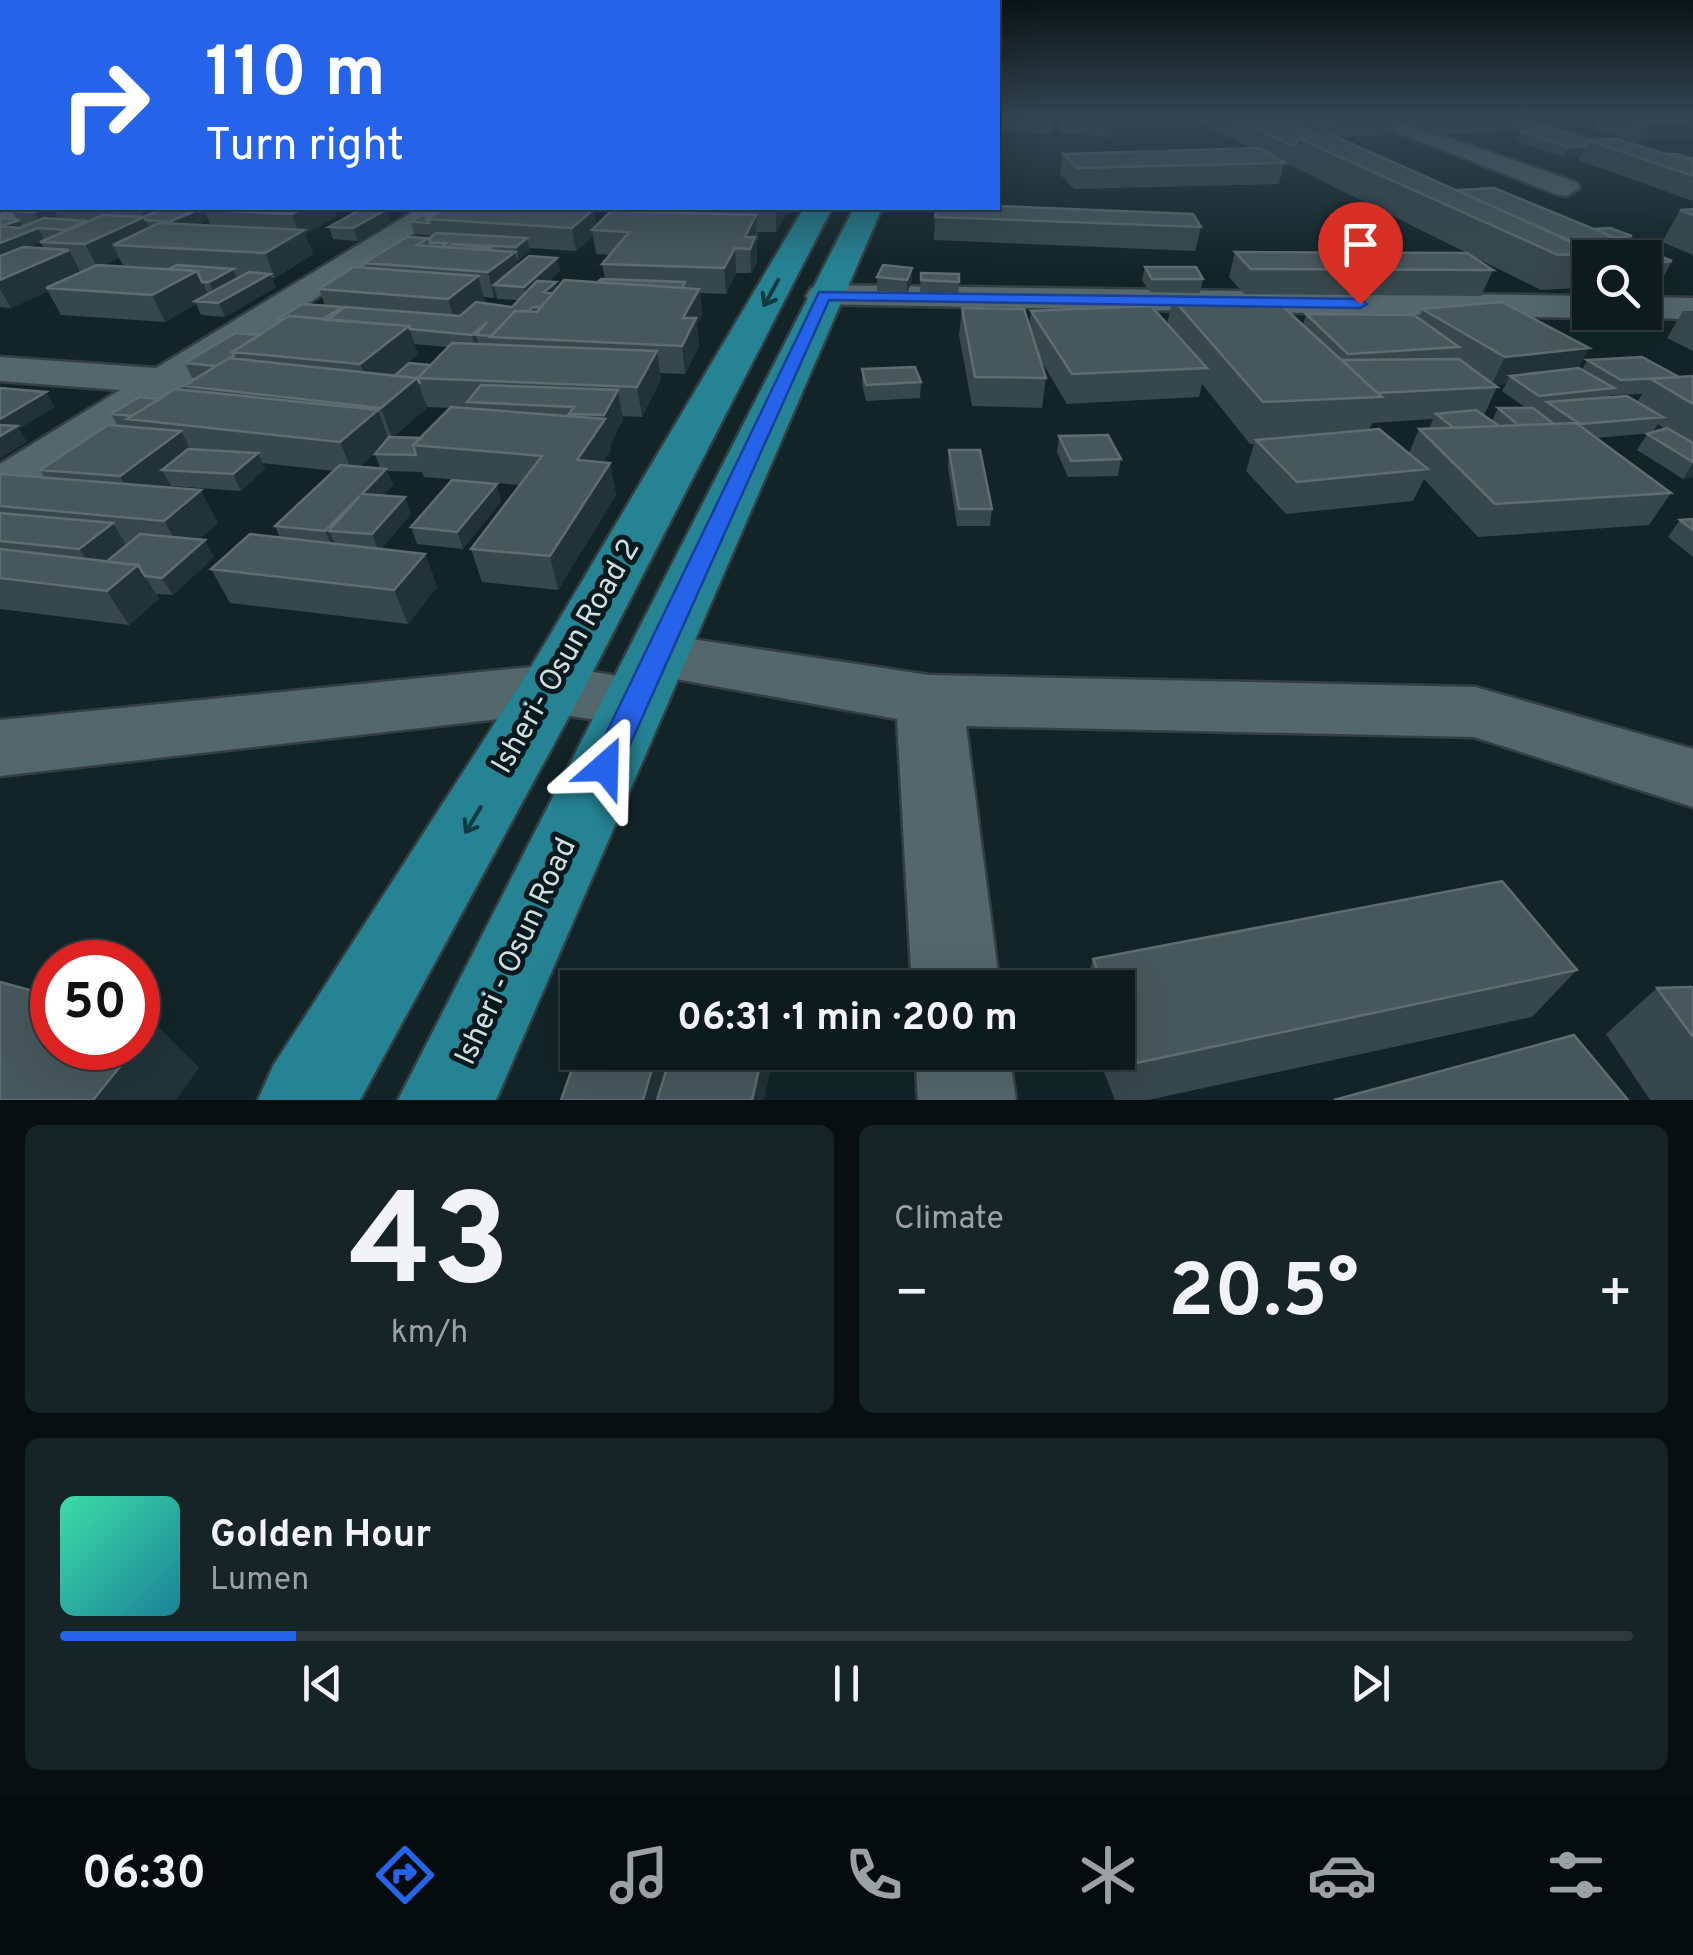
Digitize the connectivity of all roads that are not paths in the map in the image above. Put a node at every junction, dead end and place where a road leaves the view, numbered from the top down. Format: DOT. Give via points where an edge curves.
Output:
graph roads {
  1 [pos="1512,168"];
  2 [pos="1655,168"];
  3 [pos="1693,181"];
  4 [pos="1566,188"];
  5 [pos="34,210"];
  6 [pos="435,210"];
  7 [pos="817,210"];
  8 [pos="867,210"];
  9 [pos="0,222"];
  10 [pos="824,296"];
  11 [pos="1572,307"];
  12 [pos="1662,308"];
  13 [pos="1693,309"];
  14 [pos="0,369"];
  15 [pos="163,381"];
  16 [pos="0,484"];
  17 [pos="648,678"];
  18 [pos="551,689"];
  19 [pos="929,700"];
  20 [pos="0,748"];
  21 [pos="1693,778"];
  22 [pos="954,970"];
  23 [pos="964,1070"];
  24 [pos="307,1100"];
  25 [pos="447,1100"];
  26 [pos="967,1100"];
  1 -- 4 [label="street"];
  2 -- 3 [label="street"];
  5 -- 9 [label="street"];
  6 -- 15 [label="street"];
  7 -- 18 [label="main road, Isheri- Osun Road 2, one-way"];
  8 -- 10 [label="main road, Isheri - Osun Road"];
  10 -- 11 [label="street"];
  10 -- 17 [label="main road, Isheri - Osun Road"];
  12 -- 13 [label="street"];
  14 -- 15 [label="street"];
  15 -- 16 [label="street"];
  17 -- 18 [label="street"];
  17 -- 19 [label="street"];
  17 -- 25 [label="main road, Isheri - Osun Road"];
  18 -- 20 [label="street"];
  18 -- 24 [label="main road, Isheri- Osun Road 2, one-way"];
  19 -- 21 [label="street" via="1475,712"];
  19 -- 22 [label="street"];
  23 -- 26 [label="street"];
}
